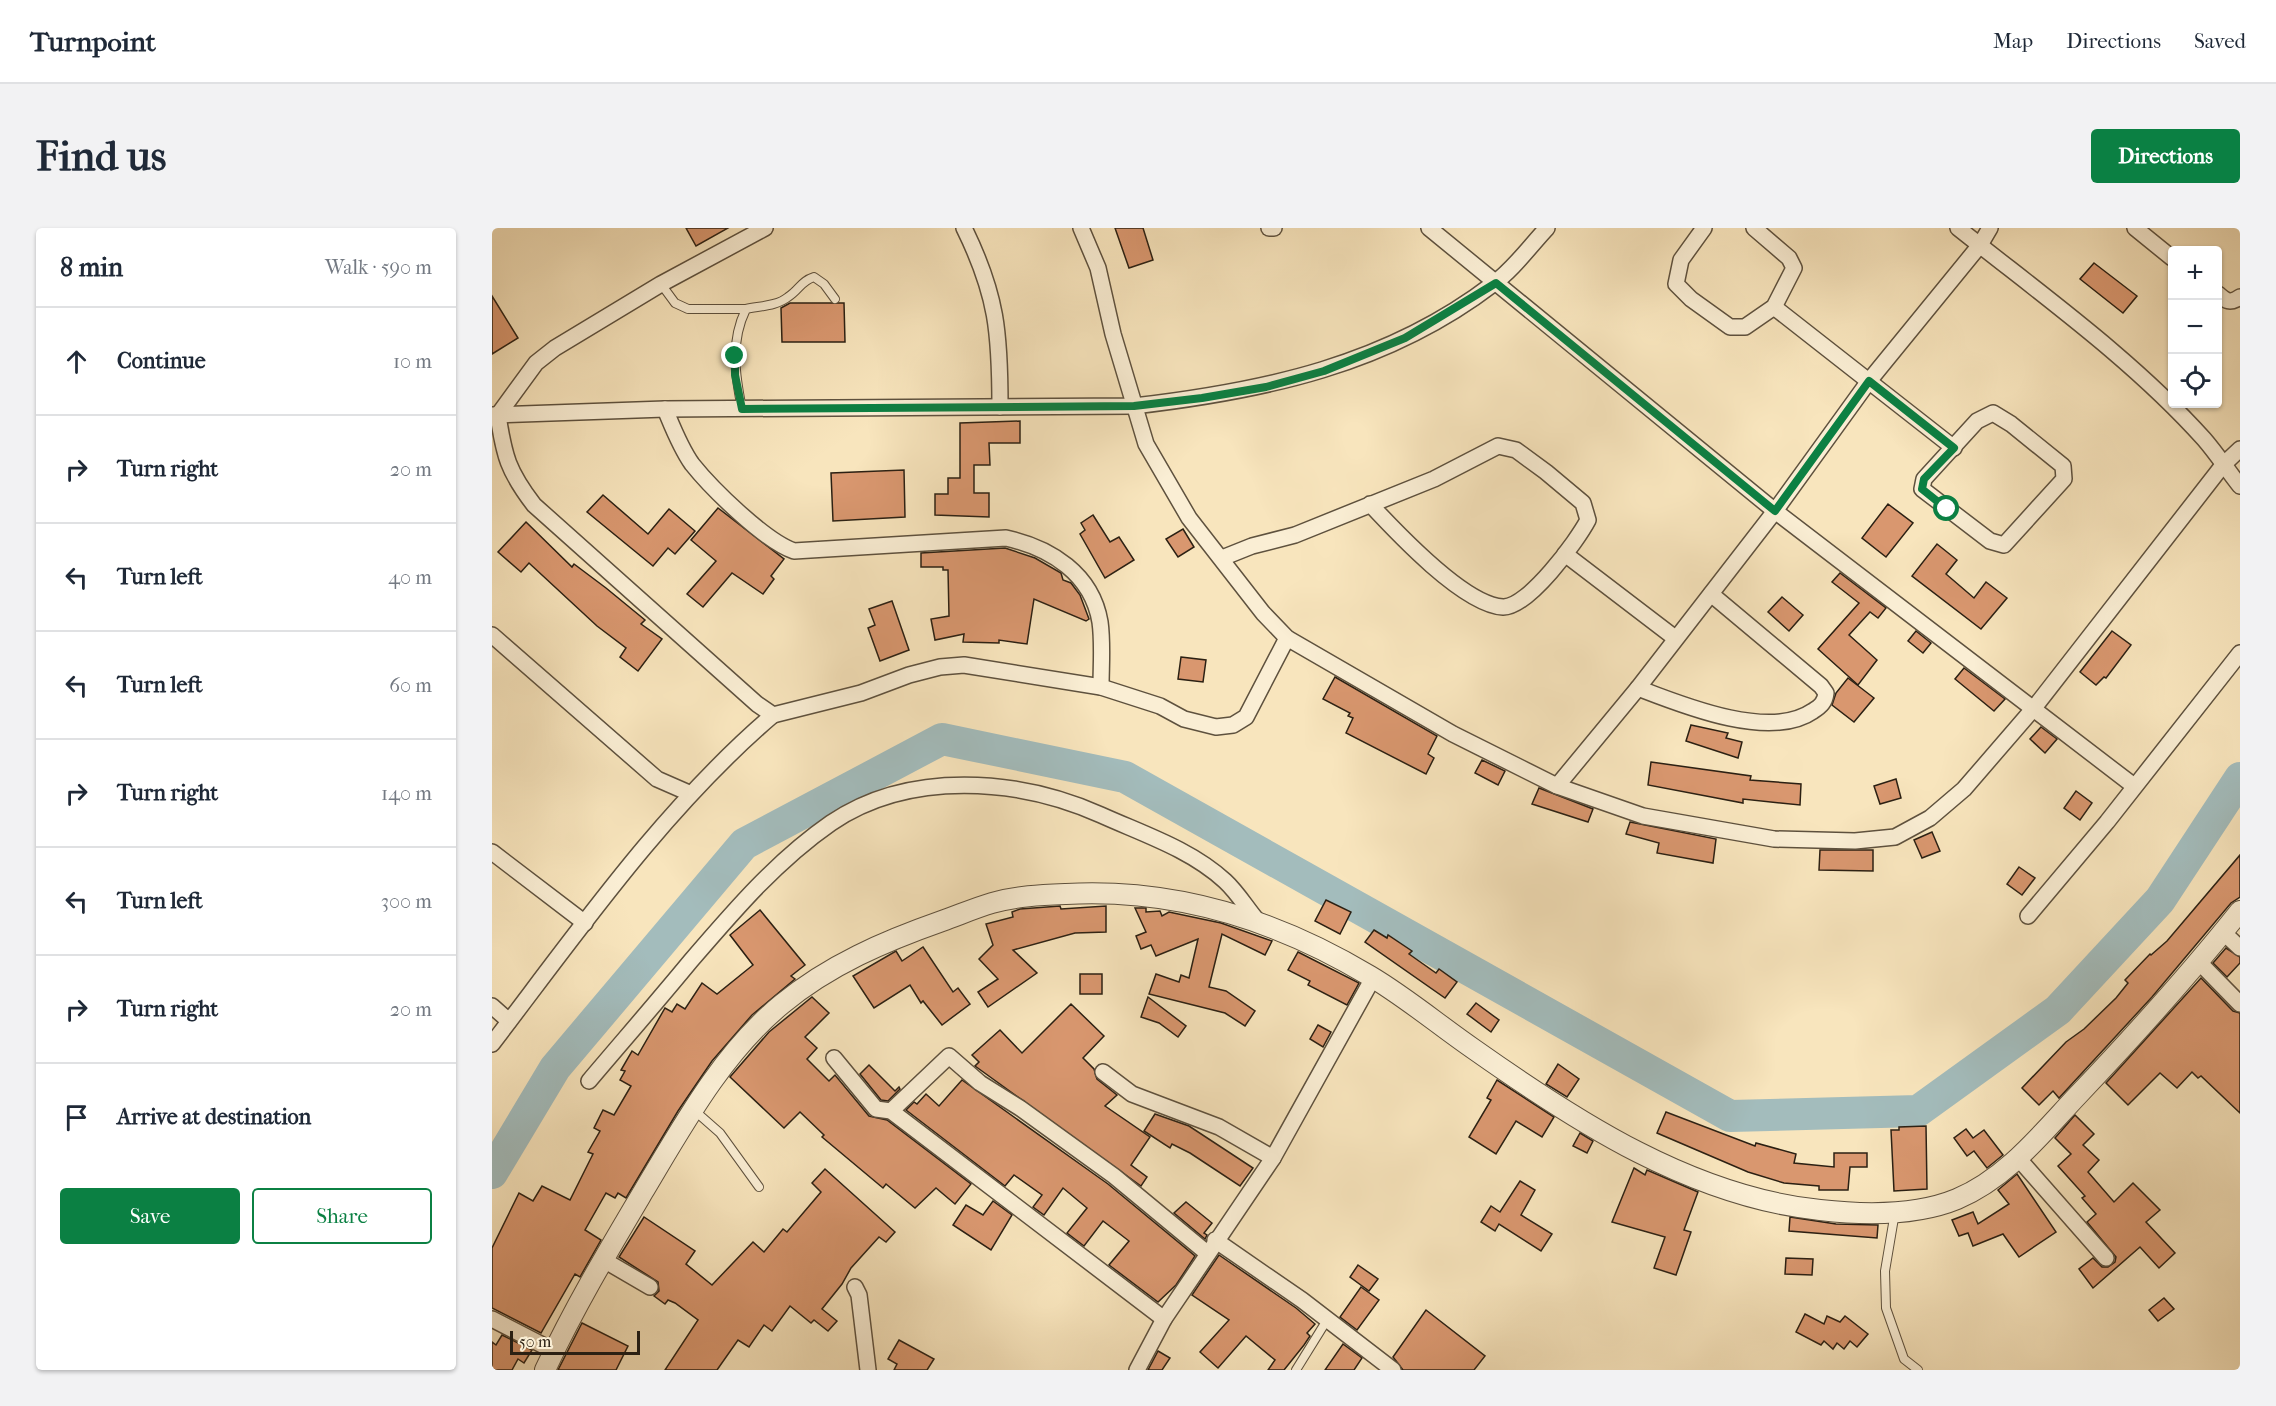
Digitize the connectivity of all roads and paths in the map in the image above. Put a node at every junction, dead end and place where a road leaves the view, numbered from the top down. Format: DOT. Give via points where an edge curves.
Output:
graph roads {
  1 [pos="765,228"];
  2 [pos="964,228"];
  3 [pos="1081,228"];
  4 [pos="1269,228"];
  5 [pos="1274,228"];
  6 [pos="1430,228"];
  7 [pos="1547,228"];
  8 [pos="1704,228"];
  9 [pos="1754,228"];
  10 [pos="1958,228"];
  11 [pos="1990,228"];
  12 [pos="2135,228"];
  13 [pos="1980,245"];
  14 [pos="2168,255"];
  15 [pos="1496,283"];
  16 [pos="661,284"];
  17 [pos="2240,297"];
  18 [pos="835,298"];
  19 [pos="2222,298"];
  20 [pos="1774,307"];
  21 [pos="747,309"];
  22 [pos="1869,381"];
  23 [pos="1134,406"];
  24 [pos="1000,407"];
  25 [pos="665,409"];
  26 [pos="742,409"];
  27 [pos="495,415"];
  28 [pos="1954,448"];
  29 [pos="2240,449"];
  30 [pos="2223,465"];
  31 [pos="2240,486"];
  32 [pos="1370,504"];
  33 [pos="1775,511"];
  34 [pos="1565,554"];
  35 [pos="1222,558"];
  36 [pos="1711,594"];
  37 [pos="492,635"];
  38 [pos="1287,638"];
  39 [pos="1675,638"];
  40 [pos="2240,653"];
  41 [pos="1101,687"];
  42 [pos="1638,688"];
  43 [pos="2034,708"];
  44 [pos="773,715"];
  45 [pos="1557,786"];
  46 [pos="2134,786"];
  47 [pos="689,793"];
  48 [pos="492,852"];
  49 [pos="2240,911"];
  50 [pos="2028,916"];
  51 [pos="1256,920"];
  52 [pos="585,923"];
  53 [pos="2223,932"];
  54 [pos="2240,948"];
  55 [pos="2198,961"];
  56 [pos="1373,978"];
  57 [pos="2240,1004"];
  58 [pos="492,1006"];
  59 [pos="509,1021"];
  60 [pos="492,1044"];
  61 [pos="834,1058"];
  62 [pos="1103,1072"];
  63 [pos="589,1081"];
  64 [pos="695,1110"];
  65 [pos="891,1111"];
  66 [pos="1273,1158"];
  67 [pos="2018,1158"];
  68 [pos="759,1187"];
  69 [pos="1896,1211"];
  70 [pos="1211,1246"];
  71 [pos="2106,1258"];
  72 [pos="602,1259"];
  73 [pos="650,1287"];
  74 [pos="855,1287"];
  75 [pos="492,1319"];
  76 [pos="1164,1319"];
  77 [pos="1327,1320"];
  78 [pos="554,1352"];
  79 [pos="545,1370"];
  80 [pos="868,1370"];
  81 [pos="1137,1370"];
  82 [pos="1296,1370"];
  83 [pos="1393,1370"];
  84 [pos="1918,1370"];
  1 -- 16 [label="street"];
  2 -- 24 [label="street" via="979,257 995,312"];
  3 -- 23 [label="street" via="1098,268"];
  4 -- 5 [label="street"];
  6 -- 15 [label="street"];
  7 -- 15 [label="street"];
  8 -- 20 [label="street" via="1681,260 1676,284 1730,327 1745,327"];
  9 -- 20 [label="street" via="1789,258 1794,268"];
  10 -- 13 [label="street"];
  11 -- 13 [label="street"];
  12 -- 14 [label="street"];
  13 -- 22 [label="street"];
  13 -- 30 [label="street" via="2111,350 2172,405"];
  15 -- 23 [label="street" via="1405,338 1324,371 1266,387"];
  15 -- 33 [label="street"];
  16 -- 21 [label="lane" via="675,303 688,309"];
  16 -- 27 [label="street" via="536,363"];
  17 -- 19 [label="street" via="2234,301"];
  18 -- 21 [label="lane" via="814,277 804,280 776,303"];
  20 -- 22 [label="street"];
  21 -- 26 [label="lane" via="736,338 735,375"];
  22 -- 28 [label="street"];
  22 -- 33 [label="street"];
  23 -- 24 [label="street"];
  23 -- 35 [label="street" via="1146,444 1164,479"];
  24 -- 26 [label="street"];
  25 -- 26 [label="street"];
  25 -- 27 [label="street"];
  25 -- 41 [label="street" via="693,464 734,508 779,546 794,552 1006,538 1049,552 1090,591 1100,622"];
  27 -- 44 [label="street" via="513,478 534,505 710,664"];
  28 -- 28 [label="street" via="1977,421 1993,413 2063,466 2064,479 2004,545 1990,541 1922,489 1924,479"];
  29 -- 30 [label="street"];
  30 -- 31 [label="street"];
  30 -- 43 [label="street"];
  32 -- 34 [label="street" via="1436,570 1490,604 1506,607 1523,600"];
  32 -- 34 [label="street" via="1434,479 1498,446 1516,450 1583,503 1588,520"];
  32 -- 35 [label="street" via="1295,535"];
  33 -- 36 [label="street"];
  33 -- 43 [label="street"];
  34 -- 39 [label="street"];
  35 -- 38 [label="street" via="1240,586"];
  36 -- 39 [label="street"];
  36 -- 42 [label="street" via="1821,686 1826,693 1823,704 1803,718 1775,722 1701,713"];
  37 -- 47 [label="street" via="657,779"];
  38 -- 41 [label="street" via="1246,717 1233,725 1216,727 1184,719 1160,706"];
  38 -- 45 [label="street" via="1453,734"];
  39 -- 42 [label="street"];
  40 -- 46 [label="street"];
  41 -- 44 [label="street" via="956,666 909,675 861,693"];
  42 -- 45 [label="street"];
  43 -- 45 [label="street" via="1965,789 1930,818 1895,837 1855,841 1774,839 1643,816"];
  43 -- 46 [label="street"];
  44 -- 47 [label="street"];
  46 -- 50 [label="street"];
  47 -- 52 [label="street"];
  48 -- 52 [label="street"];
  49 -- 53 [label="street"];
  51 -- 56 [label="street" via="1304,939"];
  51 -- 63 [label="street" via="1227,882 1208,866 1079,805 1031,792 964,784 925,788 892,796 832,822 798,849 739,904"];
  51 -- 64 [label="street" via="1194,903 1130,892 1039,895 996,902 904,936 822,974 781,1004 732,1054"];
  52 -- 59 [label="street"];
  53 -- 54 [label="street"];
  53 -- 55 [label="street"];
  55 -- 57 [label="street"];
  55 -- 67 [label="street" via="2120,1051"];
  56 -- 66 [label="street"];
  56 -- 69 [label="street" via="1561,1110 1643,1154 1717,1187 1786,1207 1848,1213"];
  58 -- 59 [label="street"];
  59 -- 60 [label="street"];
  61 -- 65 [label="street" via="876,1109"];
  62 -- 66 [label="street" via="1132,1094 1219,1127"];
  64 -- 68 [label="lane" via="720,1133"];
  64 -- 72 [label="street"];
  65 -- 70 [label="street" via="949,1056 980,1083"];
  65 -- 76 [label="street"];
  66 -- 70 [label="street"];
  67 -- 69 [label="street" via="1977,1189 1955,1200"];
  67 -- 71 [label="street"];
  69 -- 84 [label="lane" via="1885,1271 1886,1308 1904,1359"];
  70 -- 76 [label="street"];
  70 -- 77 [label="street"];
  72 -- 73 [label="street"];
  72 -- 78 [label="street"];
  74 -- 80 [label="street" via="861,1304"];
  75 -- 78 [label="street"];
  76 -- 81 [label="street"];
  77 -- 82 [label="lane"];
  77 -- 83 [label="street"];
  78 -- 79 [label="street"];
}
